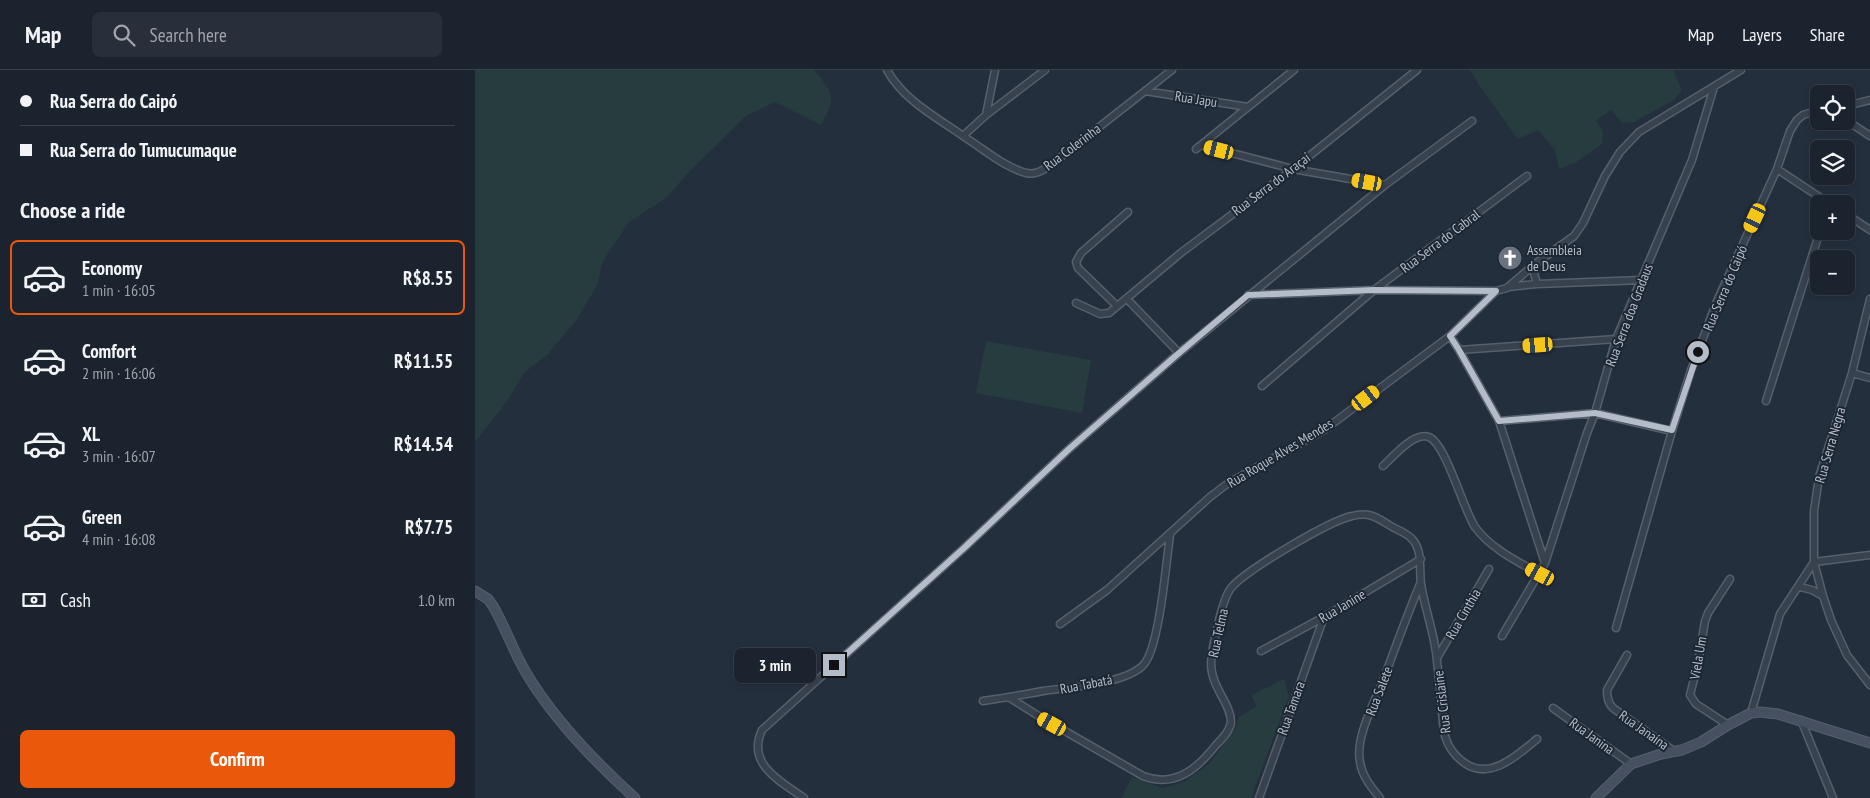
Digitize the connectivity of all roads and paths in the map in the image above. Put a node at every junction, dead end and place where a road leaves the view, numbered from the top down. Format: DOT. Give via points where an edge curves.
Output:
graph roads {
  1 [pos="887,70"];
  2 [pos="995,70"];
  3 [pos="1045,70"];
  4 [pos="1172,70"];
  5 [pos="1294,70"];
  6 [pos="1417,70"];
  7 [pos="1741,70"];
  8 [pos="1714,87"];
  9 [pos="1145,91"];
  10 [pos="1870,100"];
  11 [pos="1855,104"];
  12 [pos="1248,107"];
  13 [pos="1810,112"];
  14 [pos="986,115"];
  15 [pos="1472,121"];
  16 [pos="1855,126"];
  17 [pos="963,136"];
  18 [pos="1870,136"];
  19 [pos="1293,169"];
  20 [pos="1777,169"];
  21 [pos="1527,176"];
  22 [pos="1385,185"];
  23 [pos="1817,195"];
  24 [pos="1128,212"];
  25 [pos="1855,220"];
  26 [pos="1870,230"];
  27 [pos="1817,240"];
  28 [pos="1535,264"];
  29 [pos="1641,280"];
  30 [pos="1537,284"];
  31 [pos="1507,288"];
  32 [pos="1374,290"];
  33 [pos="1496,291"];
  34 [pos="1248,295"];
  35 [pos="1127,299"];
  36 [pos="1870,299"];
  37 [pos="1077,303"];
  38 [pos="1117,306"];
  39 [pos="1450,336"];
  40 [pos="1616,339"];
  41 [pos="1459,350"];
  42 [pos="1179,353"];
  43 [pos="1852,373"];
  44 [pos="1870,378"];
  45 [pos="1262,386"];
  46 [pos="1766,401"];
  47 [pos="1595,413"];
  48 [pos="1499,421"];
  49 [pos="1672,430"];
  50 [pos="1383,466"];
  51 [pos="1170,535"];
  52 [pos="1870,555"];
  53 [pos="1421,559"];
  54 [pos="1814,562"];
  55 [pos="1545,563"];
  56 [pos="1489,569"];
  57 [pos="1540,574"];
  58 [pos="1730,579"];
  59 [pos="1421,583"];
  60 [pos="1800,587"];
  61 [pos="475,591"];
  62 [pos="1823,596"];
  63 [pos="1324,618"];
  64 [pos="1060,624"];
  65 [pos="1616,628"];
  66 [pos="1502,636"];
  67 [pos="1261,650"];
  68 [pos="1627,655"];
  69 [pos="1437,658"];
  70 [pos="1870,684"];
  71 [pos="1010,698"];
  72 [pos="983,701"];
  73 [pos="1553,708"];
  74 [pos="1751,713"];
  75 [pos="1801,720"];
  76 [pos="1728,725"];
  77 [pos="1537,739"];
  78 [pos="1870,743"];
  79 [pos="1675,752"];
  80 [pos="1631,764"];
  81 [pos="635,798"];
  82 [pos="804,798"];
  83 [pos="1259,798"];
  84 [pos="1380,798"];
  85 [pos="1595,798"];
  86 [pos="1833,798"];
  1 -- 17 [label="street" via="909,97"];
  2 -- 14 [label="street"];
  3 -- 14 [label="street"];
  4 -- 9 [label="street, Rua Colerinha"];
  5 -- 12 [label="street"];
  6 -- 19 [label="street, Rua Serra do Araçaí"];
  7 -- 8 [label="street, Rua Roque Alves Mendes"];
  8 -- 28 [label="street, Rua Roque Alves Mendes" via="1639,132 1619,152 1580,229"];
  8 -- 29 [label="street, Rua Serra doa Gradaus" via="1692,160"];
  9 -- 12 [label="street, Rua Japu"];
  9 -- 17 [label="street, Rua Colerinha" via="1048,167 1034,173 1009,166"];
  10 -- 11 [label="street"];
  12 -- 19 [label="street" via="1198,147"];
  13 -- 20 [label="street, Rua Serra do Caipó" via="1797,120 1790,131"];
  14 -- 17 [label="street"];
  15 -- 22 [label="street"];
  16 -- 18 [label="street"];
  19 -- 22 [label="street"];
  19 -- 35 [label="street, Rua Serra do Araçaí" via="1182,252"];
  20 -- 23 [label="street"];
  20 -- 49 [label="street, Rua Serra do Caipó" via="1717,301"];
  21 -- 32 [label="street, Rua Serra do Cabral"];
  22 -- 34 [label="street"];
  24 -- 38 [label="street" via="1081,253 1076,262 1078,268"];
  25 -- 26 [label="street"];
  27 -- 46 [label="street"];
  28 -- 30 [label="street"];
  28 -- 31 [label="street, Rua Roque Alves Mendes"];
  29 -- 30 [label="street"];
  29 -- 40 [label="street, Rua Serra doa Gradaus"];
  30 -- 31 [label="street"];
  31 -- 33 [label="street, Rua Roque Alves Mendes"];
  32 -- 33 [label="street"];
  32 -- 34 [label="street"];
  32 -- 45 [label="street, Rua Serra do Cabral"];
  33 -- 39 [label="street, Rua Roque Alves Mendes"];
  34 -- 42 [label="street"];
  35 -- 38 [label="street, Rua Serra do Araçaí"];
  35 -- 42 [label="street"];
  36 -- 43 [label="street, Rua Serra Negra"];
  37 -- 38 [label="street" via="1104,315"];
  39 -- 41 [label="street"];
  39 -- 51 [label="street, Rua Roque Alves Mendes" via="1324,430 1227,484"];
  40 -- 41 [label="street"];
  40 -- 47 [label="street, Rua Serra doa Gradaus"];
  41 -- 48 [label="street"];
  42 -- 82 [label="street" via="1069,449 762,730 757,744 761,761 773,775"];
  43 -- 44 [label="street"];
  43 -- 54 [label="street, Rua Serra Negra" via="1819,477"];
  47 -- 48 [label="street"];
  47 -- 49 [label="street"];
  47 -- 55 [label="street, Rua Serra doa Gradaus"];
  48 -- 55 [label="street"];
  49 -- 65 [label="street, Rua Serra do Caipó"];
  50 -- 57 [label="street" via="1415,438 1434,440 1476,529 1500,550"];
  51 -- 64 [label="street, Rua Roque Alves Mendes" via="1107,590"];
  51 -- 71 [label="street, Rua Tabatá" via="1155,633 1145,663 1124,676 1101,683"];
  52 -- 54 [label="street"];
  53 -- 59 [label="street, Rua Telma"];
  53 -- 63 [label="street, Rua Janine"];
  53 -- 71 [label="street, Rua Telma" via="1413,539 1363,513 1345,518 1243,576 1230,589 1223,604 1211,663 1214,682 1229,711 1230,727 1200,764 1182,775 1154,780 1143,776"];
  54 -- 60 [label="street"];
  54 -- 62 [label="street, Rua Serra Negra"];
  55 -- 57 [label="street, Rua Serra doa Gradaus"];
  56 -- 69 [label="street, Rua Cinthia"];
  57 -- 66 [label="street, Rua Serra doa Gradaus"];
  58 -- 76 [label="street, Viela Um" via="1705,621 1690,695 1696,704"];
  59 -- 69 [label="street, Rua Crislaine"];
  59 -- 84 [label="street, Rua Salete" via="1369,716 1360,749 1363,774"];
  60 -- 62 [label="street"];
  60 -- 74 [label="street" via="1780,614"];
  61 -- 81 [label="street" via="493,606 525,670 545,700 585,749"];
  62 -- 70 [label="street, Rua Serra Negra" via="1847,655"];
  63 -- 67 [label="street, Rua Janine"];
  63 -- 83 [label="street, Rua Tamara"];
  68 -- 79 [label="street, Rua Janaína" via="1607,690 1609,703"];
  69 -- 77 [label="street, Rua Crislaine" via="1445,735 1453,752 1466,765 1489,769 1501,765"];
  71 -- 72 [label="street, Rua Tabatá"];
  73 -- 80 [label="street, Rua Janina"];
  74 -- 75 [label="street" via="1778,714"];
  74 -- 76 [label="street"];
  75 -- 78 [label="street"];
  75 -- 86 [label="street"];
  76 -- 79 [label="street" via="1701,742"];
  79 -- 80 [label="street"];
  80 -- 85 [label="street"];
}
